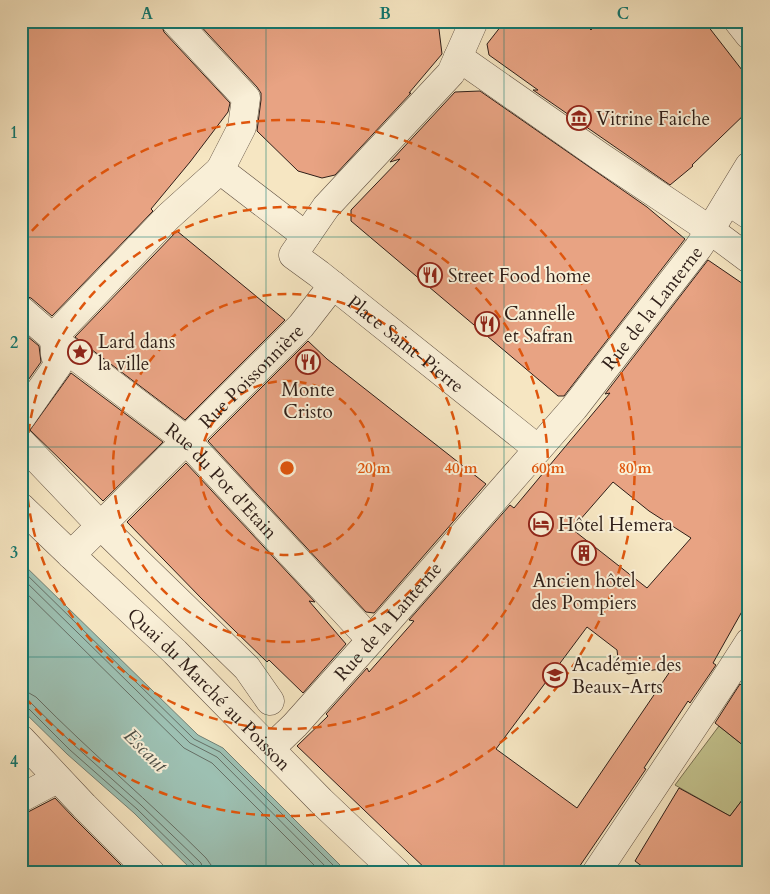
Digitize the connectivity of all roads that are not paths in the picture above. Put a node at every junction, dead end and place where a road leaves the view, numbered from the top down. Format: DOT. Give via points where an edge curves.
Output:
graph roads {
  1 [pos="175,21"];
  2 [pos="474,21"];
  3 [pos="738,21"];
  4 [pos="749,35"];
  5 [pos="458,56"];
  6 [pos="749,166"];
  7 [pos="220,170"];
  8 [pos="738,208"];
  9 [pos="710,230"];
  10 [pos="306,236"];
  11 [pos="749,259"];
  12 [pos="326,280"];
  13 [pos="21,310"];
  14 [pos="56,352"];
  15 [pos="21,418"];
  16 [pos="186,440"];
  17 [pos="21,442"];
  18 [pos="538,449"];
  19 [pos="21,507"];
  20 [pos="101,526"];
  21 [pos="71,555"];
  22 [pos="371,640"];
  23 [pos="749,642"];
  24 [pos="270,702"];
  25 [pos="21,739"];
  26 [pos="270,749"];
  27 [pos="58,779"];
  28 [pos="21,798"];
  29 [pos="606,870"];
  30 [pos="151,873"];
  31 [pos="398,873"];
  1 -- 7 [label="street" via="246,98 242,127"];
  2 -- 5 [label="street, Place Saint-Pierre"];
  3 -- 4 [label="street"];
  5 -- 9 [label="street"];
  5 -- 10 [label="street, Place Saint-Pierre" via="451,73 326,207"];
  6 -- 8 [label="street, Rue de la Lanterne"];
  7 -- 10 [label="street"];
  7 -- 14 [label="street" via="168,217 62,328"];
  8 -- 9 [label="street, Rue de la Lanterne"];
  9 -- 11 [label="street"];
  9 -- 18 [label="street, Rue de la Lanterne" via="574,408"];
  10 -- 12 [label="street, Place Saint-Pierre" via="293,255"];
  12 -- 16 [label="street, Rue Poissonnière" via="301,326"];
  12 -- 18 [label="street, Place Saint-Pierre"];
  13 -- 14 [label="street, Rue du Pot d'Etain"];
  14 -- 15 [label="street"];
  14 -- 16 [label="street, Rue du Pot d'Etain"];
  16 -- 20 [label="street, Rue Poissonnière"];
  16 -- 22 [label="street, Rue du Pot d'Etain"];
  17 -- 20 [label="street, Quai du Marché au Poisson"];
  18 -- 22 [label="street, Rue de la Lanterne"];
  19 -- 21 [label="street, Quai du Marché au Poisson"];
  20 -- 21 [label="street, Rue Poissonnière"];
  20 -- 24 [label="street, Quai du Marché au Poisson" via="247,668"];
  21 -- 26 [label="street, Quai du Marché au Poisson" via="175,652"];
  22 -- 26 [label="street, Rue de la Lanterne"];
  23 -- 29 [label="street"];
  25 -- 27 [label="street"];
  26 -- 31 [label="street, Quai du Marché au Poisson"];
  27 -- 28 [label="street"];
  27 -- 30 [label="street"];
}
